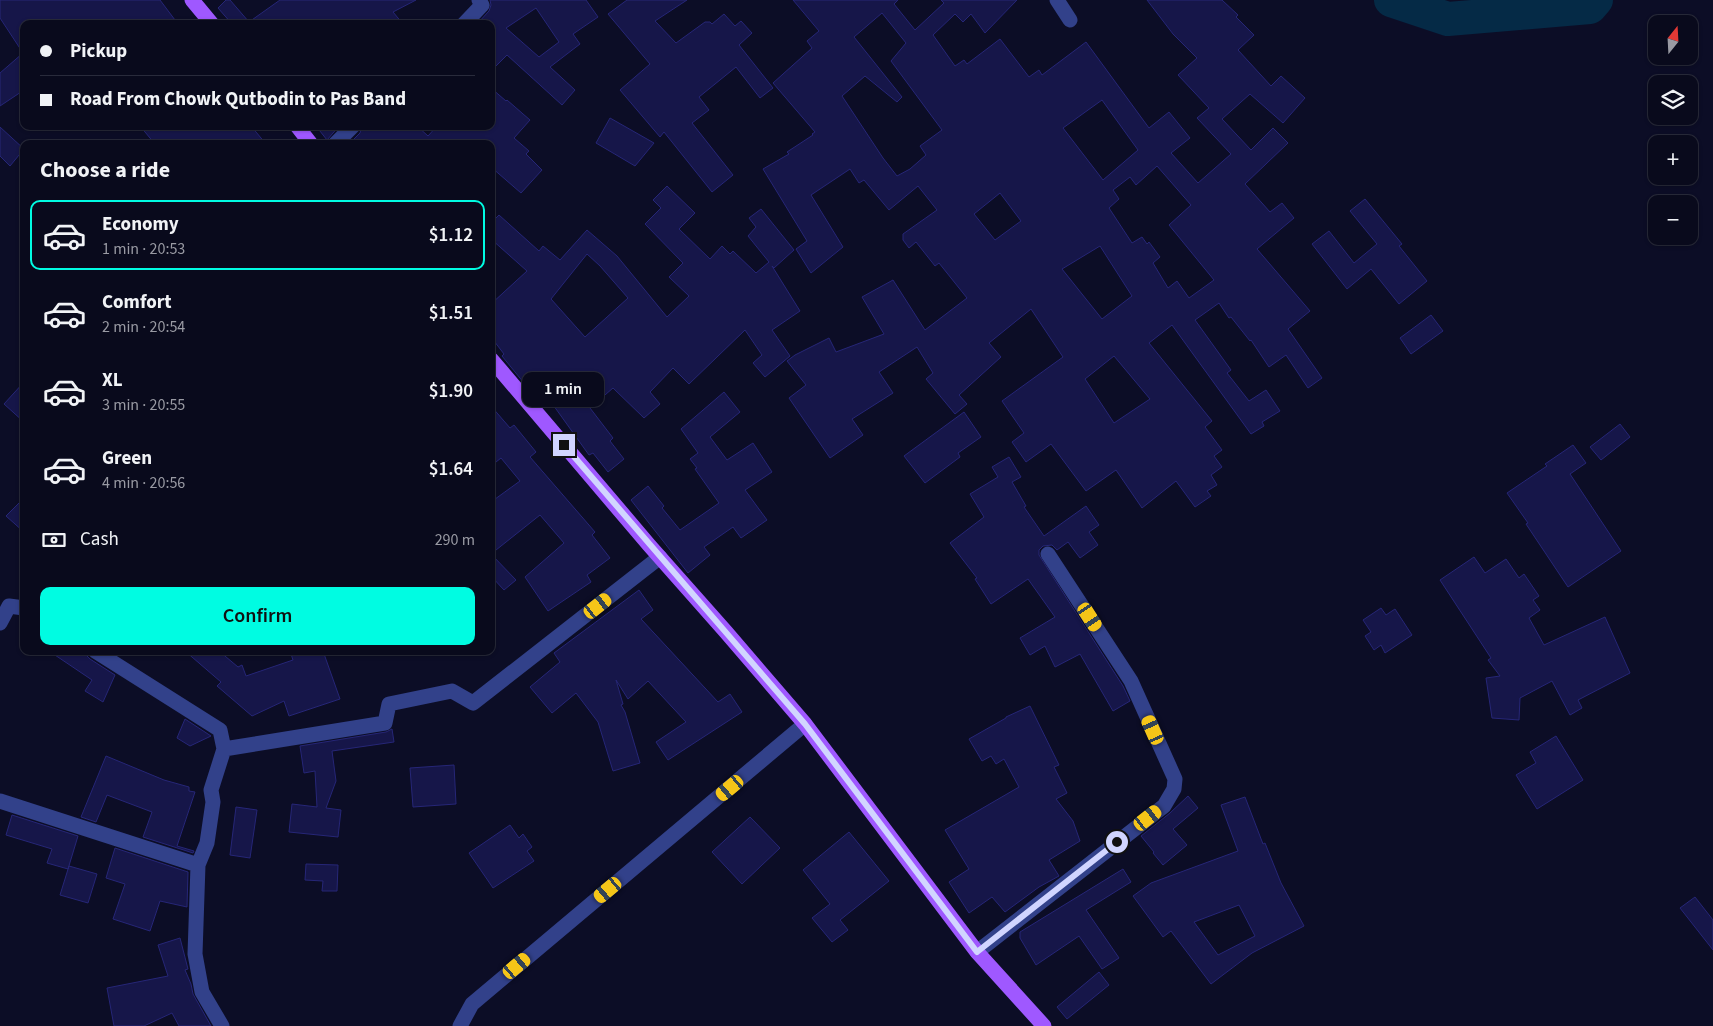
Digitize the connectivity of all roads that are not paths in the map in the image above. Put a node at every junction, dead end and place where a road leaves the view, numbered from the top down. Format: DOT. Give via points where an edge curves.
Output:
graph roads {
  1 [pos="192,0"];
  2 [pos="479,0"];
  3 [pos="1057,0"];
  4 [pos="209,20"];
  5 [pos="468,20"];
  6 [pos="1070,20"];
  7 [pos="300,130"];
  8 [pos="349,130"];
  9 [pos="308,140"];
  10 [pos="338,140"];
  11 [pos="495,364"];
  12 [pos="1048,554"];
  13 [pos="660,557"];
  14 [pos="20,607"];
  15 [pos="0,623"];
  16 [pos="100,655"];
  17 [pos="805,724"];
  18 [pos="224,749"];
  19 [pos="0,801"];
  20 [pos="198,866"];
  21 [pos="977,952"];
  22 [pos="222,1026"];
  23 [pos="460,1026"];
  24 [pos="1044,1026"];
  1 -- 4 [label="main road"];
  2 -- 5 [label="street" via="482,4"];
  3 -- 6 [label="street"];
  7 -- 9 [label="main road"];
  8 -- 10 [label="street"];
  11 -- 13 [label="main road"];
  12 -- 21 [label="street" via="1131,681 1175,779 1174,789 1164,806"];
  13 -- 17 [label="main road"];
  13 -- 18 [label="street" via="473,703 452,691 389,704 385,723"];
  14 -- 15 [label="street" via="9,606"];
  16 -- 18 [label="street" via="220,730"];
  17 -- 21 [label="main road"];
  17 -- 23 [label="street" via="472,1004"];
  18 -- 20 [label="street" via="211,790 213,802 207,843"];
  19 -- 20 [label="street"];
  20 -- 22 [label="street" via="195,954 202,992"];
  21 -- 24 [label="main road"];
}
